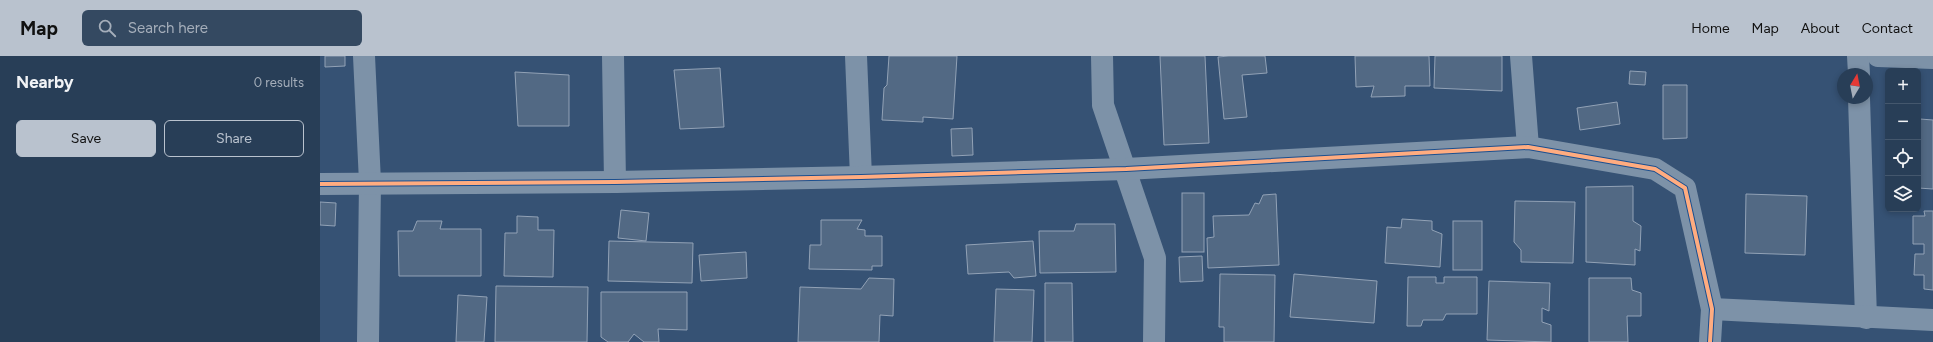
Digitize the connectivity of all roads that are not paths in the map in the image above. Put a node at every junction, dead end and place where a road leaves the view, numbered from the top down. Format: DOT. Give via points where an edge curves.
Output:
graph roads {
  1 [pos="364,56"];
  2 [pos="613,56"];
  3 [pos="856,56"];
  4 [pos="1102,56"];
  5 [pos="1521,56"];
  6 [pos="1858,56"];
  7 [pos="1878,56"];
  8 [pos="1933,58"];
  9 [pos="1859,68"];
  10 [pos="1859,104"];
  11 [pos="1528,148"];
  12 [pos="1126,169"];
  13 [pos="861,177"];
  14 [pos="370,182"];
  15 [pos="614,182"];
  16 [pos="320,184"];
  17 [pos="1712,309"];
  18 [pos="1866,318"];
  19 [pos="1933,320"];
  20 [pos="368,342"];
  21 [pos="1154,342"];
  22 [pos="1710,342"];
  1 -- 14 [label="street"];
  2 -- 15 [label="street"];
  3 -- 13 [label="street"];
  4 -- 12 [label="street" via="1103,105"];
  5 -- 11 [label="street"];
  6 -- 9 [label="street"];
  7 -- 8 [label="street"];
  10 -- 18 [label="street"];
  11 -- 12 [label="street"];
  11 -- 17 [label="street" via="1655,169 1685,188"];
  12 -- 13 [label="street"];
  12 -- 21 [label="street" via="1155,258"];
  13 -- 15 [label="street"];
  14 -- 15 [label="street"];
  14 -- 16 [label="street"];
  14 -- 20 [label="street"];
  17 -- 18 [label="street"];
  17 -- 22 [label="street"];
  18 -- 19 [label="street"];
}
